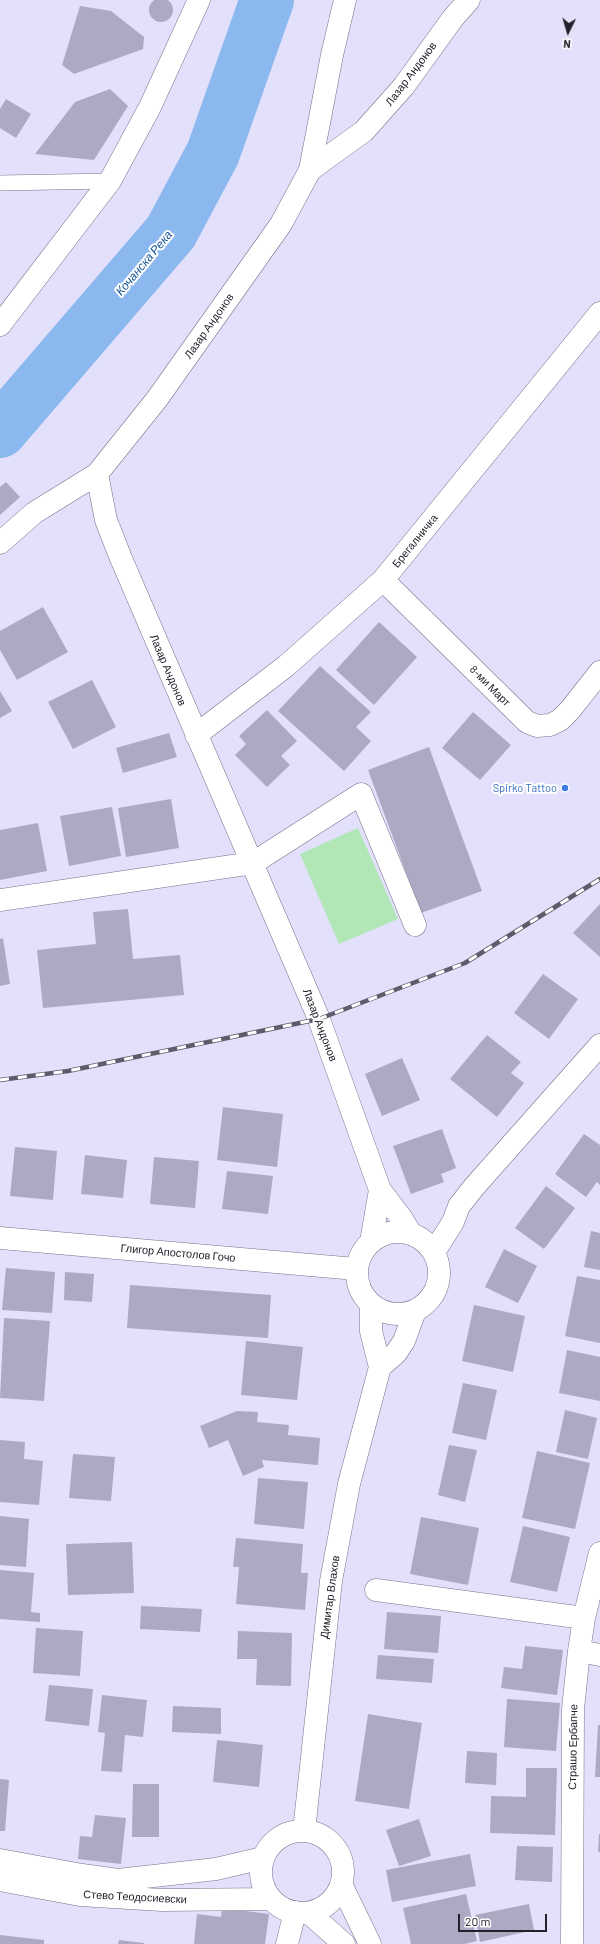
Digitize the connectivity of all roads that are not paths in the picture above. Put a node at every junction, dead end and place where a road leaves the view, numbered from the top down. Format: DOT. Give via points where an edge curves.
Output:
graph roads {
  1 [pos="199,0"];
  2 [pos="345,0"];
  3 [pos="469,0"];
  4 [pos="310,170"];
  5 [pos="110,181"];
  6 [pos="0,183"];
  7 [pos="600,313"];
  8 [pos="0,325"];
  9 [pos="97,474"];
  10 [pos="0,543"];
  11 [pos="383,580"];
  12 [pos="600,672"];
  13 [pos="196,735"];
  14 [pos="253,862"];
  15 [pos="0,900"];
  16 [pos="415,925"];
  17 [pos="600,1045"];
  18 [pos="380,1190"];
  19 [pos="0,1238"];
  20 [pos="422,1241"];
  21 [pos="371,1242"];
  22 [pos="356,1269"];
  23 [pos="371,1305"];
  24 [pos="415,1311"];
  25 [pos="380,1367"];
  26 [pos="600,1553"];
  27 [pos="376,1590"];
  28 [pos="584,1618"];
  29 [pos="579,1651"];
  30 [pos="600,1655"];
  31 [pos="304,1831"];
  32 [pos="263,1858"];
  33 [pos="0,1860"];
  34 [pos="0,1880"];
  35 [pos="341,1884"];
  36 [pos="271,1899"];
  37 [pos="302,1913"];
  38 [pos="287,1944"];
  39 [pos="344,1944"];
  40 [pos="370,1944"];
  41 [pos="572,1944"];
  1 -- 5 [label="street" via="150,107"];
  2 -- 4 [label="street, Лазар Андонов"];
  3 -- 4 [label="street, Лазар Андонов" via="404,86 364,131"];
  4 -- 9 [label="street, Лазар Андонов" via="281,224 157,399"];
  5 -- 6 [label="lane"];
  5 -- 8 [label="street"];
  7 -- 11 [label="street, Брегалничка"];
  9 -- 10 [label="street, Лазар Андонов" via="34,513"];
  9 -- 13 [label="street, Лазар Андонов" via="106,520"];
  11 -- 12 [label="street, 8-ми Март" via="527,722 537,726 550,725 560,720"];
  11 -- 13 [label="street, Брегалничка" via="286,666"];
  13 -- 14 [label="street, Лазар Андонов"];
  14 -- 15 [label="street"];
  14 -- 16 [label="street" via="361,794"];
  14 -- 18 [label="street, Лазар Андонов" via="319,1019"];
  17 -- 20 [label="street" via="459,1206 443,1214"];
  18 -- 20 [label="street, Лазар Андонов"];
  18 -- 21 [label="street, Лазар Андонов"];
  19 -- 22 [label="street, Глигор Апостолов Гочо"];
  20 -- 21 [label="street" via="390,1232"];
  20 -- 24 [label="street" via="439,1266 439,1280 435,1293 427,1303"];
  21 -- 22 [label="street" via="361,1254"];
  22 -- 23 [label="street" via="362,1295"];
  23 -- 24 [label="street" via="392,1315 404,1315"];
  23 -- 25 [label="street, Димитар Влахов" via="371,1331"];
  24 -- 25 [label="street" via="404,1341 396,1353"];
  25 -- 31 [label="street, Димитар Влахов" via="349,1484 331,1581"];
  26 -- 28 [label="street, Страшо Ербапче"];
  27 -- 28 [label="street"];
  28 -- 29 [label="street, Страшо Ербапче"];
  29 -- 30 [label="street"];
  29 -- 41 [label="street, Страшо Ербапче" via="573,1710"];
  31 -- 32 [label="street" via="287,1834 272,1843"];
  31 -- 35 [label="street" via="319,1834 331,1842 339,1855 343,1869"];
  32 -- 33 [label="street" via="216,1869 118,1880"];
  32 -- 36 [label="street" via="260,1872 263,1887"];
  34 -- 36 [label="street, Стево Теодосиевски" via="80,1895 162,1900"];
  35 -- 37 [label="street" via="335,1897 323,1907"];
  35 -- 40 [label="street"];
  36 -- 37 [label="street" via="286,1910"];
  37 -- 38 [label="street"];
  37 -- 39 [label="street"];
}
